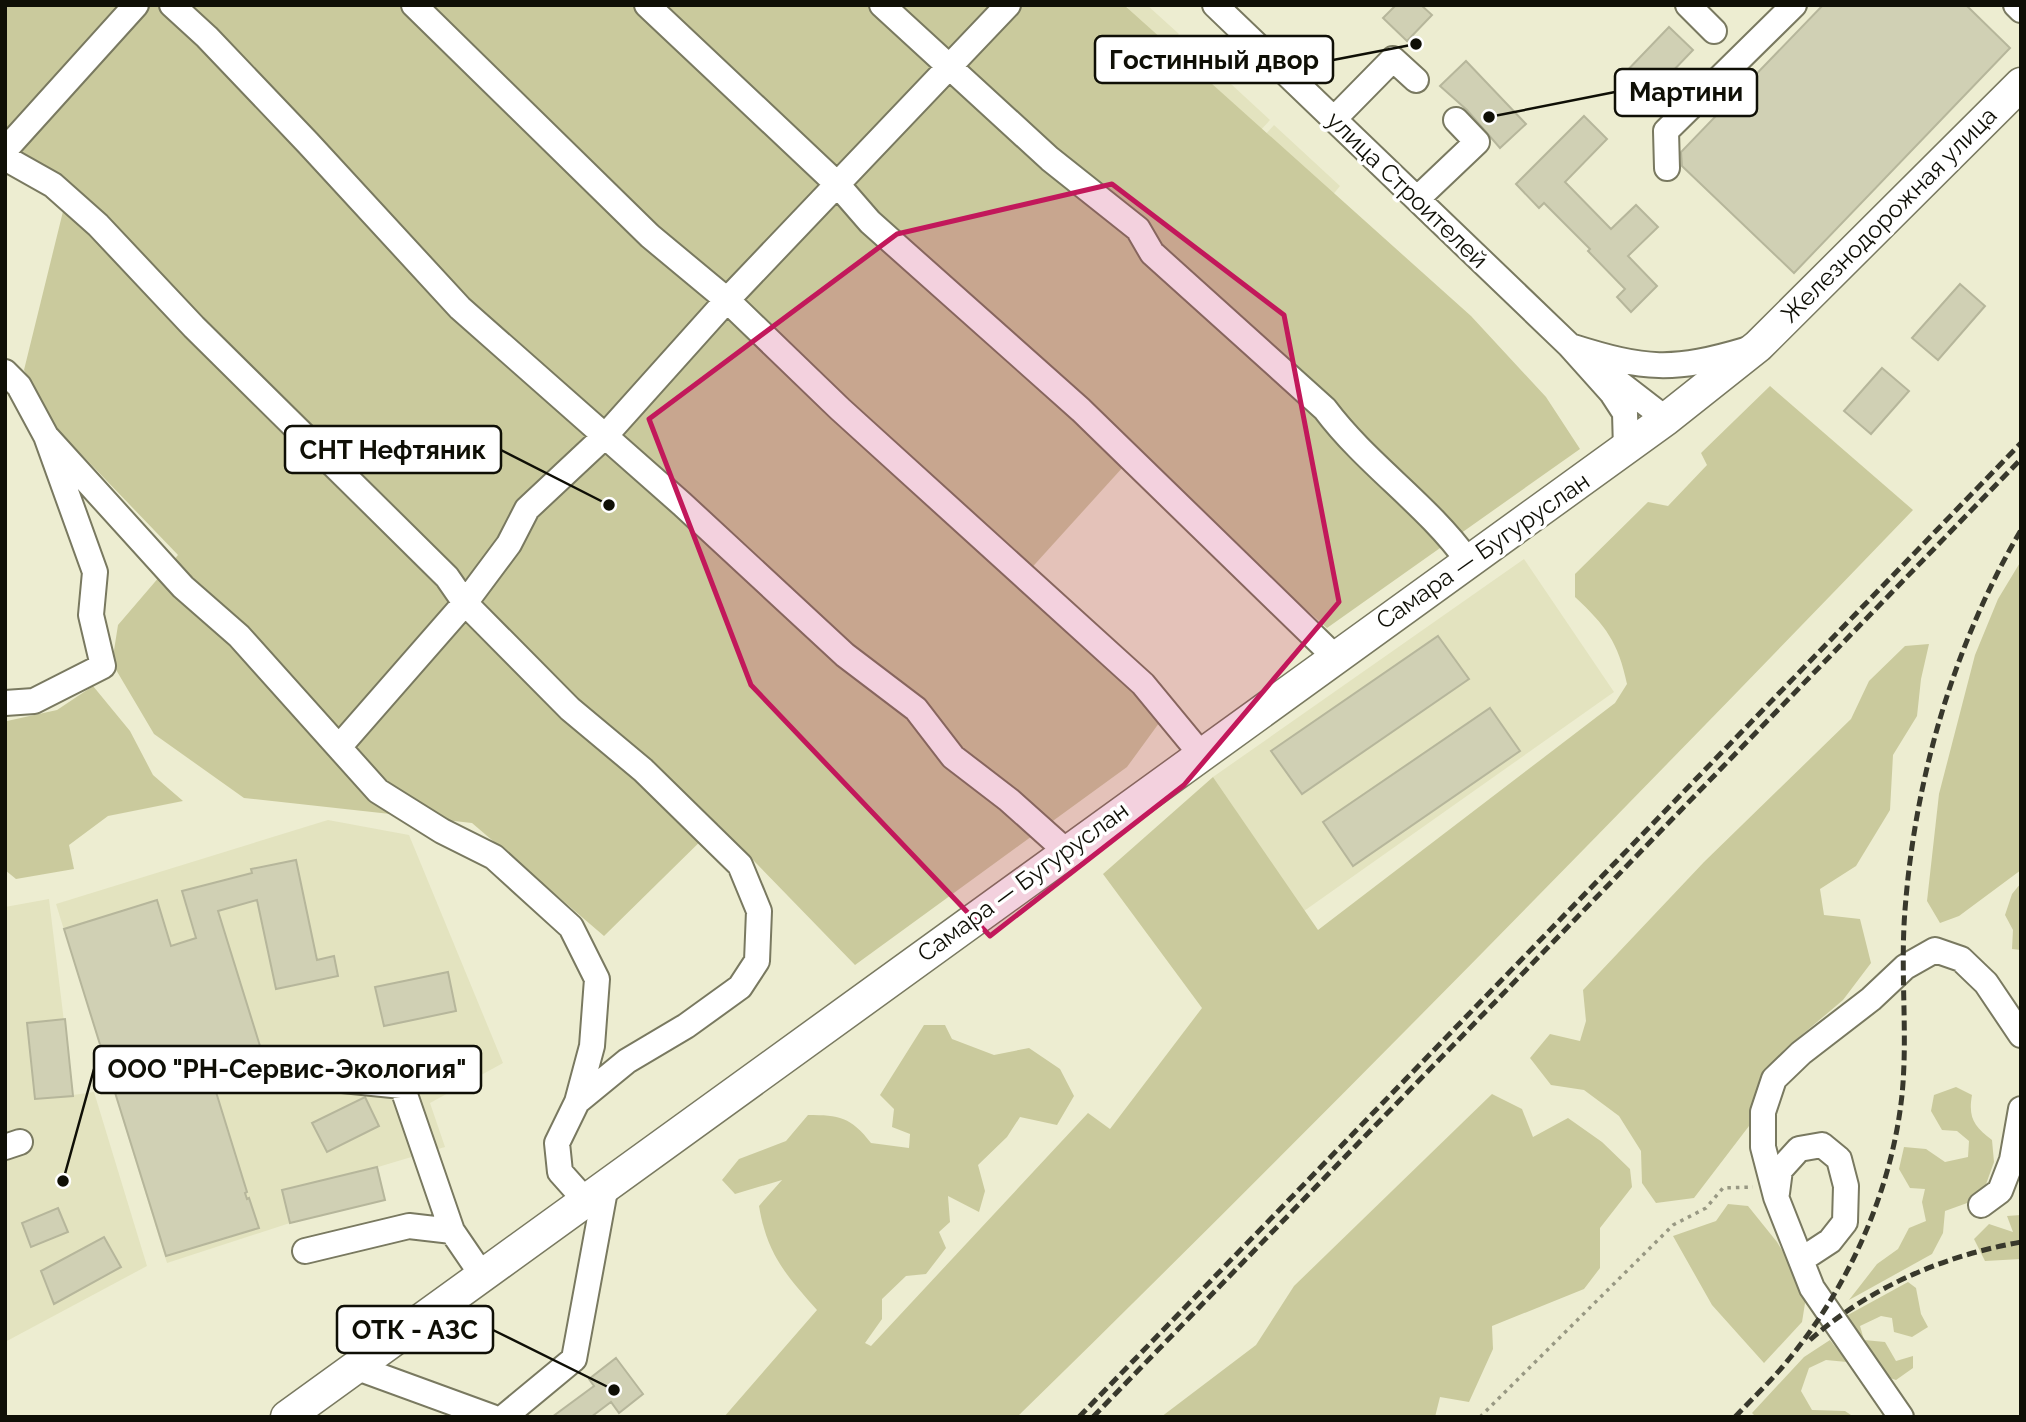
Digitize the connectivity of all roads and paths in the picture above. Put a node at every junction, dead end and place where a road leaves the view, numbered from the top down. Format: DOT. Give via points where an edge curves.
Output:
graph roads {
  1 [pos="135,5"];
  2 [pos="172,5"];
  3 [pos="414,5"];
  4 [pos="647,5"];
  5 [pos="882,5"];
  6 [pos="1009,5"];
  7 [pos="1688,5"];
  8 [pos="1794,5"];
  9 [pos="2016,5"];
  10 [pos="1216,6"];
  11 [pos="2021,10"];
  12 [pos="1714,31"];
  13 [pos="948,66"];
  14 [pos="1416,80"];
  15 [pos="2021,84"];
  16 [pos="1334,119"];
  17 [pos="1456,120"];
  18 [pos="5,150"];
  19 [pos="5,158"];
  20 [pos="1667,168"];
  21 [pos="837,184"];
  22 [pos="1417,200"];
  23 [pos="727,300"];
  24 [pos="1569,345"];
  25 [pos="1758,346"];
  26 [pos="5,372"];
  27 [pos="1666,419"];
  28 [pos="46,436"];
  29 [pos="605,436"];
  30 [pos="1626,449"];
  31 [pos="1468,561"];
  32 [pos="465,603"];
  33 [pos="1335,657"];
  34 [pos="5,703"];
  35 [pos="339,747"];
  36 [pos="1200,754"];
  37 [pos="1066,851"];
  38 [pos="2021,1035"];
  39 [pos="263,1072"];
  40 [pos="577,1102"];
  41 [pos="2021,1109"];
  42 [pos="595,1193"];
  43 [pos="1776,1197"];
  44 [pos="1981,1205"];
  45 [pos="452,1231"];
  46 [pos="305,1251"];
  47 [pos="1801,1260"];
  48 [pos="482,1275"];
  49 [pos="355,1367"];
  50 [pos="287,1417"];
  51 [pos="492,1417"];
  52 [pos="504,1417"];
  53 [pos="1480,1417"];
  54 [pos="1901,1417"];
  1 -- 18 [label="street"];
  2 -- 29 [label="street" via="308,143 460,308"];
  3 -- 23 [label="street" via="650,236"];
  4 -- 21 [label="street"];
  5 -- 13 [label="street"];
  6 -- 13 [label="street"];
  7 -- 12 [label="street"];
  8 -- 20 [label="street" via="1666,131"];
  9 -- 11 [label="street"];
  10 -- 16 [label="street, улица Строителей"];
  13 -- 21 [label="street"];
  13 -- 31 [label="street" via="1051,159 1138,229 1152,253 1325,409 1345,435 1451,536"];
  14 -- 16 [label="street" via="1393,59"];
  15 -- 25 [label="main road, Железнодорожная улица"];
  16 -- 22 [label="street, улица Строителей"];
  17 -- 22 [label="street" via="1477,142"];
  19 -- 32 [label="street" via="53,185 98,225 194,327 447,577"];
  21 -- 23 [label="street"];
  21 -- 33 [label="street" via="870,222 1081,410"];
  22 -- 24 [label="street, улица Строителей"];
  23 -- 29 [label="street"];
  23 -- 36 [label="street" via="1143,684"];
  24 -- 25 [label="street" via="1656,367 1699,364"];
  24 -- 27 [label="street"];
  24 -- 30 [label="street" via="1625,413"];
  25 -- 27 [label="main road, Самара — Бугуруслан"];
  26 -- 28 [label="street" via="19,386"];
  27 -- 30 [label="main road, Самара — Бугуруслан"];
  28 -- 34 [label="street" via="95,572 92,615 103,666 34,701"];
  28 -- 35 [label="street" via="183,587 239,636"];
  29 -- 32 [label="street" via="527,509 509,544"];
  29 -- 37 [label="street" via="845,655 916,709 953,757"];
  30 -- 31 [label="main road, Самара — Бугуруслан"];
  31 -- 33 [label="main road, Самара — Бугуруслан"];
  32 -- 35 [label="street"];
  32 -- 40 [label="street" via="570,709 643,770 740,865 759,911 757,961 740,987 627,1061"];
  33 -- 36 [label="main road, Самара — Бугуруслан"];
  35 -- 40 [label="street" via="378,791 494,857 571,927 597,979 592,1046"];
  36 -- 37 [label="main road, Самара — Бугуруслан"];
  37 -- 42 [label="main road, Самара — Бугуруслан"];
  38 -- 43 [label="street" via="1986,983 1961,959 1935,950 1905,967 1774,1079 1763,1112 1763,1147"];
  39 -- 45 [label="street" via="402,1086"];
  40 -- 42 [label="street" via="558,1143 560,1172"];
  41 -- 44 [label="street" via="2012,1160 2000,1191"];
  42 -- 48 [label="main road, Самара — Бугуруслан"];
  42 -- 52 [label="street" via="574,1359"];
  43 -- 47 [label="street"];
  43 -- 47 [label="street" via="1780,1170 1799,1149 1822,1145 1839,1159 1846,1186 1845,1222 1830,1241"];
  43 -- 53 [label="path" via="1752,1186 1723,1188 1706,1208 1673,1225"];
  45 -- 46 [label="street" via="409,1226"];
  45 -- 48 [label="street"];
  47 -- 54 [label="street" via="1825,1308"];
  48 -- 49 [label="main road, Самара — Бугуруслан"];
  49 -- 50 [label="main road, Самара — Бугуруслан"];
  49 -- 51 [label="street"];
}
